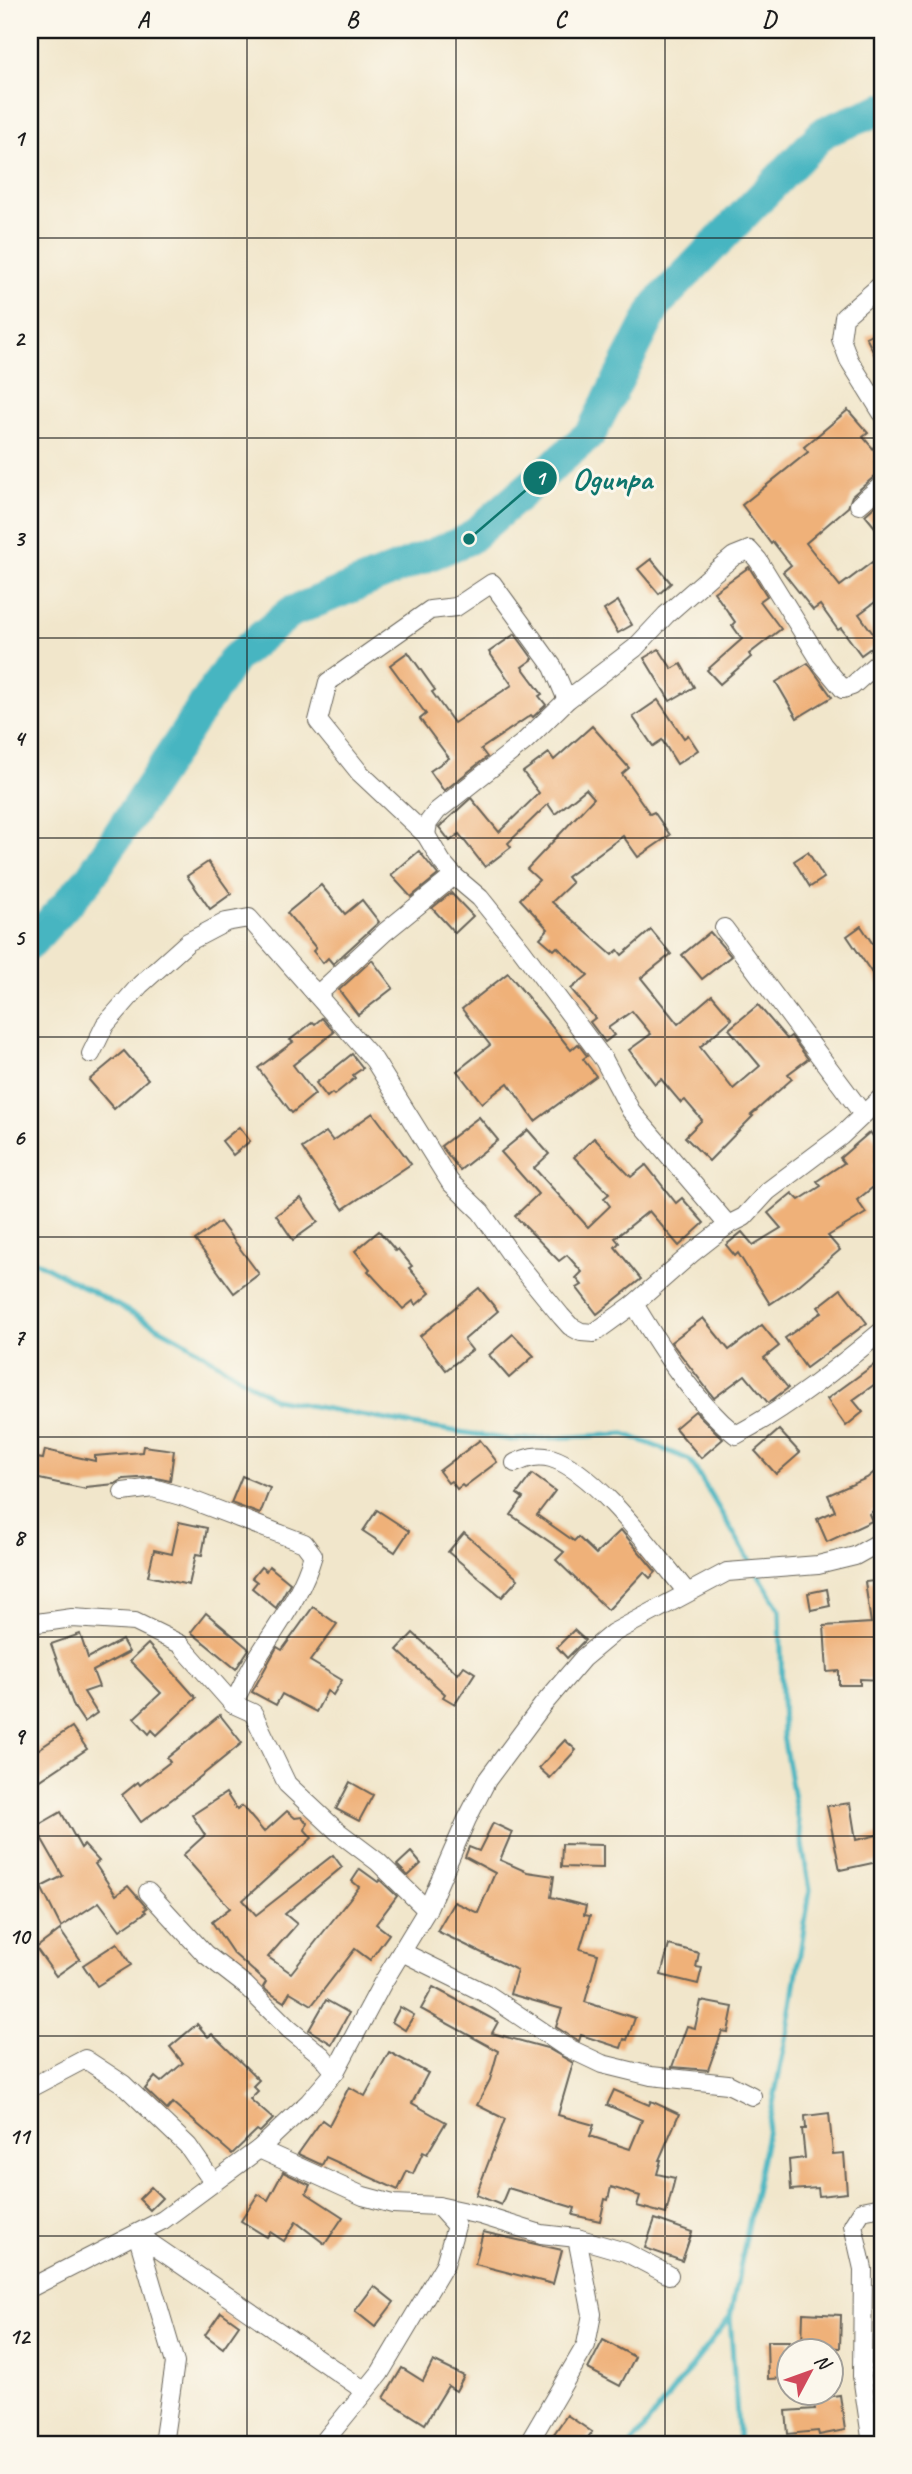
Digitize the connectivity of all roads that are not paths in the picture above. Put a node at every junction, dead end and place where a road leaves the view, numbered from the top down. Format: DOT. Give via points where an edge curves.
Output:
graph roads {
  1 [pos="882,284"];
  2 [pos="882,413"];
  3 [pos="882,485"];
  4 [pos="859,505"];
  5 [pos="882,659"];
  6 [pos="567,700"];
  7 [pos="426,835"];
  8 [pos="454,876"];
  9 [pos="249,918"];
  10 [pos="724,928"];
  11 [pos="91,1054"];
  12 [pos="882,1097"];
  13 [pos="863,1114"];
  14 [pos="728,1225"];
  15 [pos="634,1304"];
  16 [pos="882,1331"];
  17 [pos="514,1463"];
  18 [pos="123,1492"];
  19 [pos="882,1541"];
  20 [pos="687,1592"];
  21 [pos="30,1624"];
  22 [pos="233,1704"];
  23 [pos="148,1892"];
  24 [pos="427,1910"];
  25 [pos="401,1952"];
  26 [pos="335,2072"];
  27 [pos="30,2088"];
  28 [pos="751,2096"];
  29 [pos="259,2148"];
  30 [pos="213,2182"];
  31 [pos="438,2206"];
  32 [pos="882,2207"];
  33 [pos="137,2234"];
  34 [pos="577,2238"];
  35 [pos="669,2275"];
  36 [pos="30,2288"];
  37 [pos="873,2388"];
  38 [pos="365,2391"];
  39 [pos="163,2444"];
  40 [pos="322,2444"];
  41 [pos="528,2444"];
  42 [pos="872,2444"];
  1 -- 2 [label="street" via="844,317 841,339"];
  3 -- 4 [label="street"];
  5 -- 6 [label="street" via="843,689 749,551 716,570 635,648"];
  6 -- 7 [label="street" via="524,742 437,811"];
  6 -- 7 [label="street" via="553,667 492,583 456,607 430,610 328,682 318,721 360,773"];
  7 -- 8 [label="street"];
  8 -- 9 [label="street" via="317,995"];
  8 -- 14 [label="street" via="480,898 521,949 604,1060 631,1111"];
  9 -- 11 [label="street" via="226,922 188,942 140,985 105,1025"];
  9 -- 15 [label="street" via="374,1060 450,1182 481,1212 570,1326 594,1333"];
  10 -- 13 [label="street"];
  12 -- 13 [label="street"];
  13 -- 14 [label="street" via="768,1191 744,1217"];
  14 -- 15 [label="street"];
  15 -- 16 [label="street" via="658,1344 720,1423 736,1435 795,1399"];
  17 -- 20 [label="street" via="531,1455 573,1469 612,1502"];
  18 -- 22 [label="street" via="153,1488 184,1497 295,1539 313,1555 307,1578"];
  19 -- 20 [label="street" via="855,1556 818,1565 727,1572"];
  20 -- 24 [label="street" via="612,1633 583,1658 542,1706 487,1780"];
  21 -- 22 [label="street" via="72,1618 135,1622 180,1644"];
  22 -- 24 [label="street" via="253,1713 287,1784"];
  23 -- 26 [label="street" via="205,1954 245,1985"];
  24 -- 25 [label="street"];
  25 -- 26 [label="street"];
  25 -- 28 [label="street" via="487,1994 564,2046 602,2064 651,2076 728,2084"];
  26 -- 29 [label="street"];
  27 -- 30 [label="street" via="85,2059 123,2084 188,2146"];
  29 -- 30 [label="street"];
  29 -- 31 [label="street" via="363,2196 393,2204"];
  30 -- 33 [label="street"];
  31 -- 34 [label="street" via="541,2234"];
  31 -- 38 [label="street" via="456,2226 445,2264"];
  32 -- 37 [label="street" via="862,2211 853,2225 863,2269 862,2376"];
  33 -- 36 [label="street"];
  33 -- 38 [label="street"];
  33 -- 39 [label="street" via="175,2363"];
  34 -- 35 [label="street" via="625,2252"];
  34 -- 41 [label="street" via="592,2314 586,2345"];
  37 -- 42 [label="street"];
  38 -- 40 [label="street"];
}
